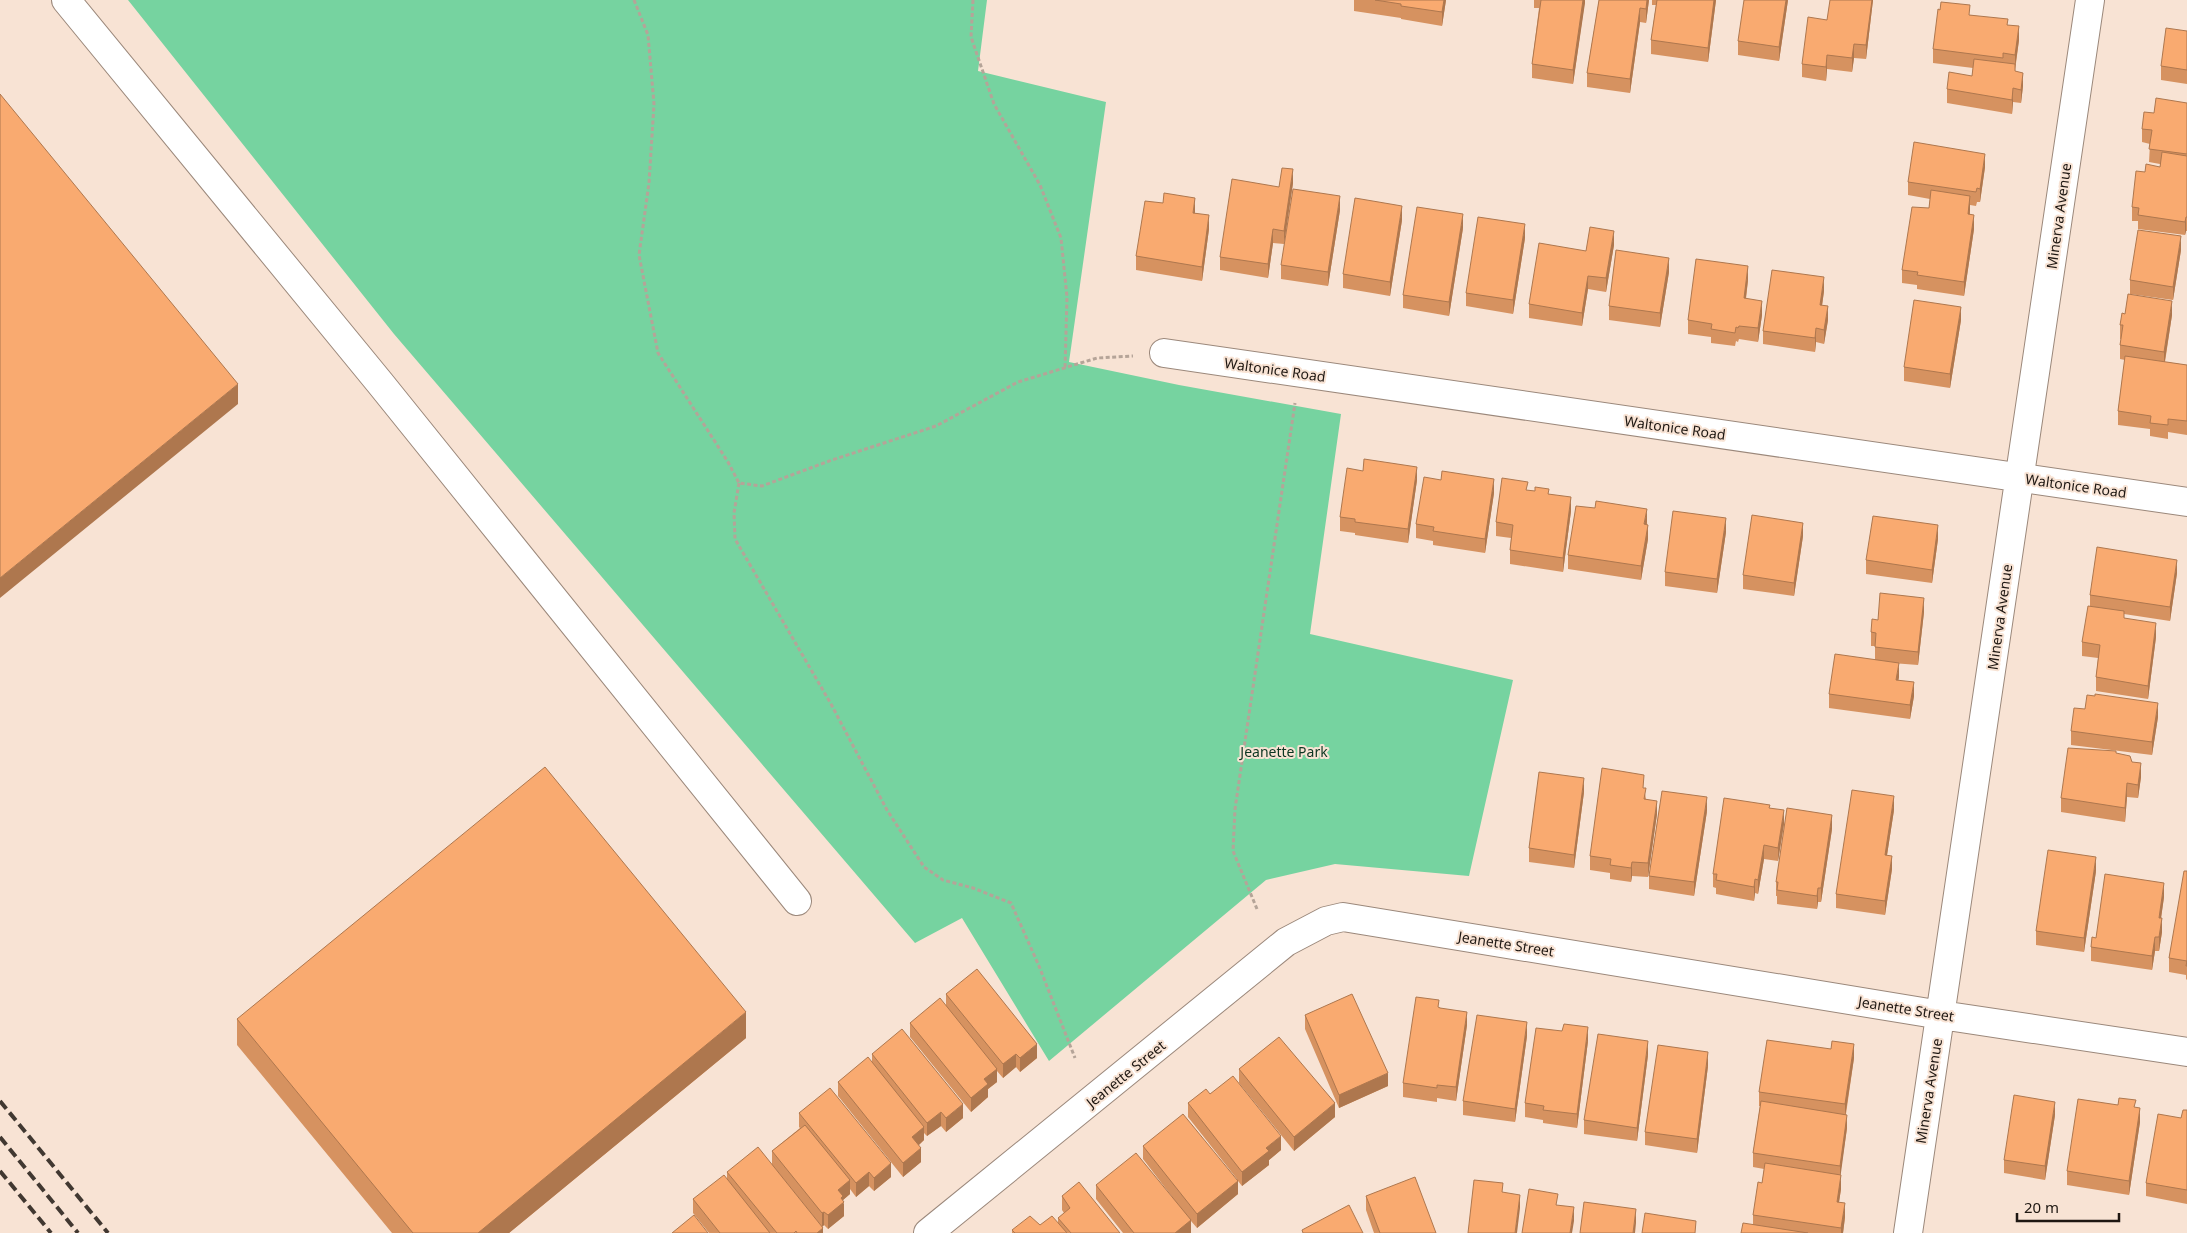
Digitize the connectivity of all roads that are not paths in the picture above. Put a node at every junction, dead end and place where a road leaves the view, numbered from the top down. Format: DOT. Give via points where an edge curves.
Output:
graph roads {
  1 [pos="66,0"];
  2 [pos="2090,0"];
  3 [pos="1164,353"];
  4 [pos="2020,479"];
  5 [pos="2187,502"];
  6 [pos="796,901"];
  7 [pos="1942,1015"];
  8 [pos="2187,1052"];
  9 [pos="928,1233"];
  10 [pos="1908,1233"];
  1 -- 6 [label="street" via="380,383"];
  2 -- 4 [label="street, Minerva Avenue"];
  3 -- 4 [label="street, Waltonice Road"];
  4 -- 5 [label="street, Waltonice Road"];
  4 -- 7 [label="street, Minerva Avenue"];
  7 -- 8 [label="street, Jeanette Street"];
  7 -- 9 [label="street, Jeanette Street" via="1342,917 1326,921 1286,942"];
  7 -- 10 [label="street, Minerva Avenue"];
}
